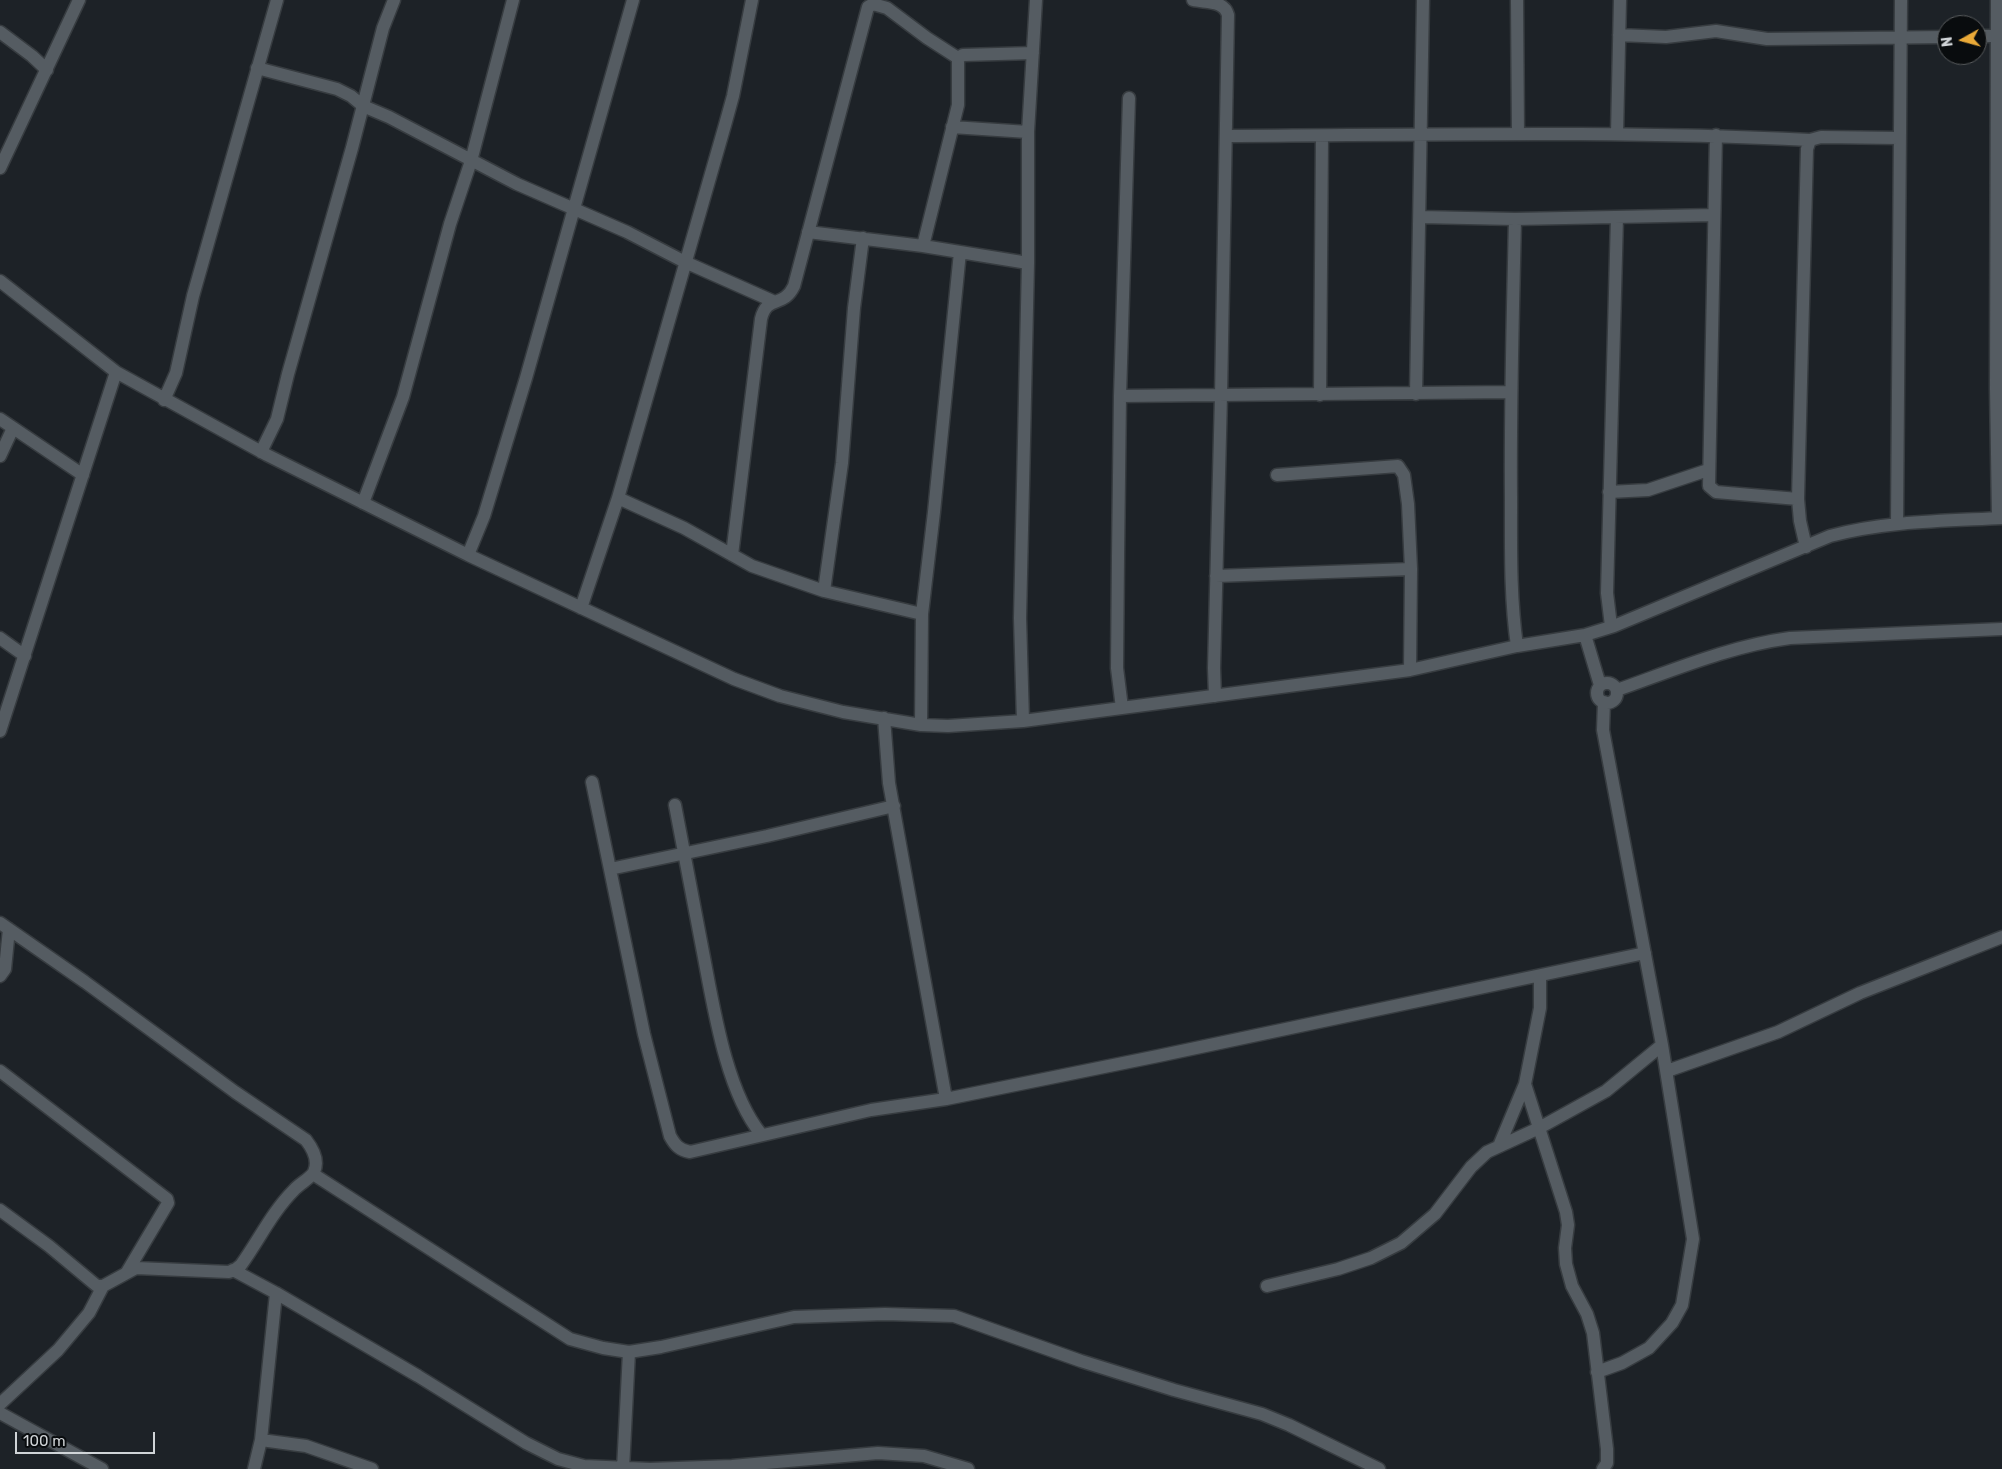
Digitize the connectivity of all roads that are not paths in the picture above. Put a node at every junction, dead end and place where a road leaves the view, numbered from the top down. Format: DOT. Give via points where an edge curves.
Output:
graph roads {
  1 [pos="79,0"];
  2 [pos="394,0"];
  3 [pos="513,0"];
  4 [pos="633,0"];
  5 [pos="752,0"];
  6 [pos="1036,0"];
  7 [pos="1193,0"];
  8 [pos="1423,0"];
  9 [pos="1517,0"];
  10 [pos="1620,0"];
  11 [pos="1901,0"];
  12 [pos="1997,0"];
  13 [pos="274,1"];
  14 [pos="0,32"];
  15 [pos="1619,35"];
  16 [pos="1987,36"];
  17 [pos="1997,36"];
  18 [pos="1937,37"];
  19 [pos="1901,38"];
  20 [pos="1033,53"];
  21 [pos="958,58"];
  22 [pos="257,68"];
  23 [pos="46,70"];
  24 [pos="1129,98"];
  25 [pos="363,106"];
  26 [pos="952,127"];
  27 [pos="1028,132"];
  28 [pos="1999,132"];
  29 [pos="1518,134"];
  30 [pos="1616,134"];
  31 [pos="1422,135"];
  32 [pos="1716,135"];
  33 [pos="1226,136"];
  34 [pos="1322,136"];
  35 [pos="1899,138"];
  36 [pos="1810,140"];
  37 [pos="3,154"];
  38 [pos="471,161"];
  39 [pos="0,168"];
  40 [pos="574,208"];
  41 [pos="1714,215"];
  42 [pos="1420,217"];
  43 [pos="1617,217"];
  44 [pos="1999,218"];
  45 [pos="1515,219"];
  46 [pos="808,232"];
  47 [pos="863,238"];
  48 [pos="923,246"];
  49 [pos="960,252"];
  50 [pos="685,262"];
  51 [pos="1028,263"];
  52 [pos="0,281"];
  53 [pos="775,302"];
  54 [pos="116,372"];
  55 [pos="1510,392"];
  56 [pos="1416,394"];
  57 [pos="1320,395"];
  58 [pos="1120,396"];
  59 [pos="1222,396"];
  60 [pos="164,400"];
  61 [pos="0,419"];
  62 [pos="13,428"];
  63 [pos="261,452"];
  64 [pos="0,456"];
  65 [pos="1708,470"];
  66 [pos="83,475"];
  67 [pos="1277,475"];
  68 [pos="1609,492"];
  69 [pos="618,498"];
  70 [pos="1798,499"];
  71 [pos="363,503"];
  72 [pos="2000,518"];
  73 [pos="1896,524"];
  74 [pos="1806,548"];
  75 [pos="468,555"];
  76 [pos="732,555"];
  77 [pos="1411,569"];
  78 [pos="1216,576"];
  79 [pos="824,591"];
  80 [pos="581,608"];
  81 [pos="922,614"];
  82 [pos="1611,626"];
  83 [pos="2002,629"];
  84 [pos="1584,635"];
  85 [pos="0,638"];
  86 [pos="1517,646"];
  87 [pos="25,656"];
  88 [pos="1410,670"];
  89 [pos="1600,685"];
  90 [pos="1617,690"];
  91 [pos="1215,696"];
  92 [pos="1604,702"];
  93 [pos="1122,708"];
  94 [pos="884,718"];
  95 [pos="1024,721"];
  96 [pos="921,725"];
  97 [pos="0,731"];
  98 [pos="592,782"];
  99 [pos="675,804"];
  100 [pos="894,806"];
  101 [pos="684,853"];
  102 [pos="610,869"];
  103 [pos="4,926"];
  104 [pos="2002,937"];
  105 [pos="1645,953"];
  106 [pos="0,976"];
  107 [pos="1540,976"];
  108 [pos="1662,1045"];
  109 [pos="1667,1071"];
  110 [pos="0,1072"];
  111 [pos="1525,1084"];
  112 [pos="946,1099"];
  113 [pos="1539,1128"];
  114 [pos="761,1134"];
  115 [pos="1499,1146"];
  116 [pos="313,1174"];
  117 [pos="0,1210"];
  118 [pos="233,1270"];
  119 [pos="127,1272"];
  120 [pos="103,1286"];
  121 [pos="1267,1286"];
  122 [pos="276,1293"];
  123 [pos="629,1352"];
  124 [pos="1598,1372"];
  125 [pos="2,1400"];
  126 [pos="0,1413"];
  127 [pos="261,1440"];
  128 [pos="102,1469"];
  129 [pos="254,1469"];
  130 [pos="372,1469"];
  131 [pos="623,1469"];
  132 [pos="650,1469"];
  133 [pos="968,1469"];
  134 [pos="1379,1469"];
  135 [pos="1603,1469"];
  1 -- 23 [label="street"];
  2 -- 25 [label="street" via="383,28"];
  3 -- 38 [label="street"];
  4 -- 40 [label="street"];
  5 -- 50 [label="street" via="731,103"];
  6 -- 20 [label="street"];
  7 -- 33 [label="street" via="1221,4 1228,15"];
  8 -- 31 [label="street"];
  9 -- 29 [label="street"];
  10 -- 15 [label="street"];
  11 -- 19 [label="street"];
  12 -- 17 [label="street"];
  13 -- 22 [label="street"];
  14 -- 23 [label="street"];
  15 -- 19 [label="street" via="1666,37 1716,31 1766,39"];
  15 -- 30 [label="street"];
  16 -- 17 [label="street"];
  17 -- 28 [label="street"];
  18 -- 19 [label="street"];
  19 -- 35 [label="street"];
  20 -- 21 [label="street" via="963,55"];
  20 -- 27 [label="street"];
  21 -- 26 [label="street" via="958,104"];
  21 -- 46 [label="street" via="888,8 873,4 868,7"];
  22 -- 25 [label="street" via="337,90"];
  22 -- 60 [label="street" via="176,373"];
  23 -- 37 [label="street"];
  24 -- 58 [label="street"];
  25 -- 38 [label="street"];
  25 -- 63 [label="street" via="277,419"];
  26 -- 27 [label="street"];
  26 -- 48 [label="street"];
  27 -- 51 [label="street"];
  28 -- 44 [label="street"];
  29 -- 30 [label="street"];
  29 -- 31 [label="street"];
  30 -- 32 [label="street"];
  31 -- 34 [label="street"];
  31 -- 42 [label="street"];
  32 -- 36 [label="street"];
  32 -- 41 [label="street"];
  33 -- 34 [label="street"];
  33 -- 59 [label="street"];
  34 -- 57 [label="street"];
  35 -- 36 [label="street" via="1821,136"];
  35 -- 73 [label="street"];
  36 -- 70 [label="street"];
  37 -- 39 [label="street"];
  38 -- 40 [label="street"];
  38 -- 71 [label="street" via="450,224 403,396"];
  40 -- 50 [label="street"];
  40 -- 75 [label="street" via="524,387 484,516"];
  41 -- 43 [label="street"];
  41 -- 65 [label="street"];
  42 -- 45 [label="street"];
  42 -- 56 [label="street"];
  43 -- 45 [label="street"];
  43 -- 68 [label="street"];
  44 -- 72 [label="street" via="1996,388"];
  45 -- 55 [label="street"];
  46 -- 47 [label="street"];
  46 -- 53 [label="street" via="790,296"];
  47 -- 48 [label="street"];
  47 -- 79 [label="street" via="842,462"];
  48 -- 49 [label="street"];
  49 -- 51 [label="street"];
  49 -- 81 [label="street"];
  50 -- 53 [label="street"];
  50 -- 69 [label="street"];
  51 -- 95 [label="street" via="1020,618"];
  52 -- 54 [label="street"];
  53 -- 76 [label="street" via="767,305 761,319"];
  54 -- 60 [label="street"];
  54 -- 66 [label="street"];
  55 -- 56 [label="street"];
  55 -- 86 [label="street" via="1512,603"];
  56 -- 57 [label="street"];
  57 -- 59 [label="street"];
  58 -- 59 [label="street"];
  58 -- 93 [label="street" via="1117,668"];
  59 -- 78 [label="street"];
  60 -- 63 [label="street"];
  61 -- 62 [label="street"];
  62 -- 64 [label="street"];
  62 -- 66 [label="street"];
  63 -- 71 [label="street"];
  65 -- 68 [label="street" via="1648,490"];
  65 -- 70 [label="street" via="1709,486 1716,492"];
  66 -- 87 [label="street"];
  67 -- 77 [label="street" via="1401,468 1408,504"];
  68 -- 82 [label="street" via="1607,593"];
  69 -- 76 [label="street" via="684,528"];
  69 -- 80 [label="street"];
  70 -- 74 [label="street"];
  71 -- 75 [label="street"];
  72 -- 73 [label="street"];
  73 -- 74 [label="street" via="1851,530"];
  74 -- 82 [label="street"];
  75 -- 80 [label="street"];
  76 -- 79 [label="street" via="752,566"];
  77 -- 78 [label="street"];
  77 -- 88 [label="street"];
  78 -- 91 [label="street"];
  79 -- 81 [label="street"];
  80 -- 94 [label="street" via="734,679 780,696 843,712"];
  81 -- 96 [label="street"];
  82 -- 84 [label="street"];
  83 -- 90 [label="street" via="1759,642"];
  84 -- 86 [label="street"];
  84 -- 89 [label="street"];
  85 -- 87 [label="street"];
  86 -- 88 [label="street"];
  87 -- 97 [label="street"];
  88 -- 91 [label="street"];
  89 -- 90 [label="street" via="1610,683"];
  89 -- 92 [label="street" via="1597,695"];
  90 -- 92 [label="street" via="1613,701"];
  91 -- 93 [label="street"];
  92 -- 105 [label="street" via="1604,730"];
  93 -- 95 [label="street"];
  94 -- 96 [label="street"];
  94 -- 100 [label="street"];
  95 -- 96 [label="street"];
  98 -- 102 [label="street"];
  99 -- 101 [label="street"];
  100 -- 101 [label="street"];
  100 -- 112 [label="street"];
  101 -- 102 [label="street"];
  101 -- 114 [label="street" via="710,986 732,1076 746,1112"];
  102 -- 114 [label="street" via="644,1034 675,1145 690,1152"];
  103 -- 106 [label="street" via="5,969"];
  103 -- 116 [label="street" via="306,1140 314,1151 316,1165"];
  104 -- 109 [label="street" via="1860,993 1778,1032"];
  105 -- 107 [label="street"];
  105 -- 108 [label="street"];
  107 -- 111 [label="street" via="1540,1008"];
  107 -- 112 [label="street"];
  108 -- 109 [label="street"];
  108 -- 113 [label="street" via="1606,1091"];
  109 -- 124 [label="street" via="1694,1239 1682,1305 1672,1323 1649,1348"];
  110 -- 119 [label="street" via="167,1199 168,1203"];
  111 -- 113 [label="street"];
  111 -- 115 [label="street"];
  112 -- 114 [label="street" via="871,1110"];
  113 -- 115 [label="street"];
  113 -- 124 [label="street" via="1566,1212 1566,1264 1593,1333"];
  115 -- 121 [label="street" via="1487,1152 1435,1214 1401,1243 1338,1269"];
  116 -- 118 [label="street" via="292,1192 241,1265"];
  116 -- 123 [label="street" via="570,1339"];
  117 -- 120 [label="street" via="97,1286"];
  118 -- 119 [label="street" via="143,1267"];
  118 -- 122 [label="street"];
  119 -- 120 [label="street"];
  120 -- 125 [label="street" via="89,1313 58,1350"];
  122 -- 127 [label="street"];
  122 -- 131 [label="street" via="526,1443 558,1459 584,1466"];
  123 -- 131 [label="street"];
  123 -- 134 [label="street" via="794,1317 954,1316 1081,1361 1262,1414"];
  124 -- 135 [label="street" via="1607,1449 1607,1462"];
  126 -- 128 [label="street"];
  127 -- 129 [label="street"];
  127 -- 130 [label="street" via="306,1446"];
  131 -- 132 [label="street"];
  132 -- 133 [label="street" via="732,1466 878,1453 924,1456"];
}
